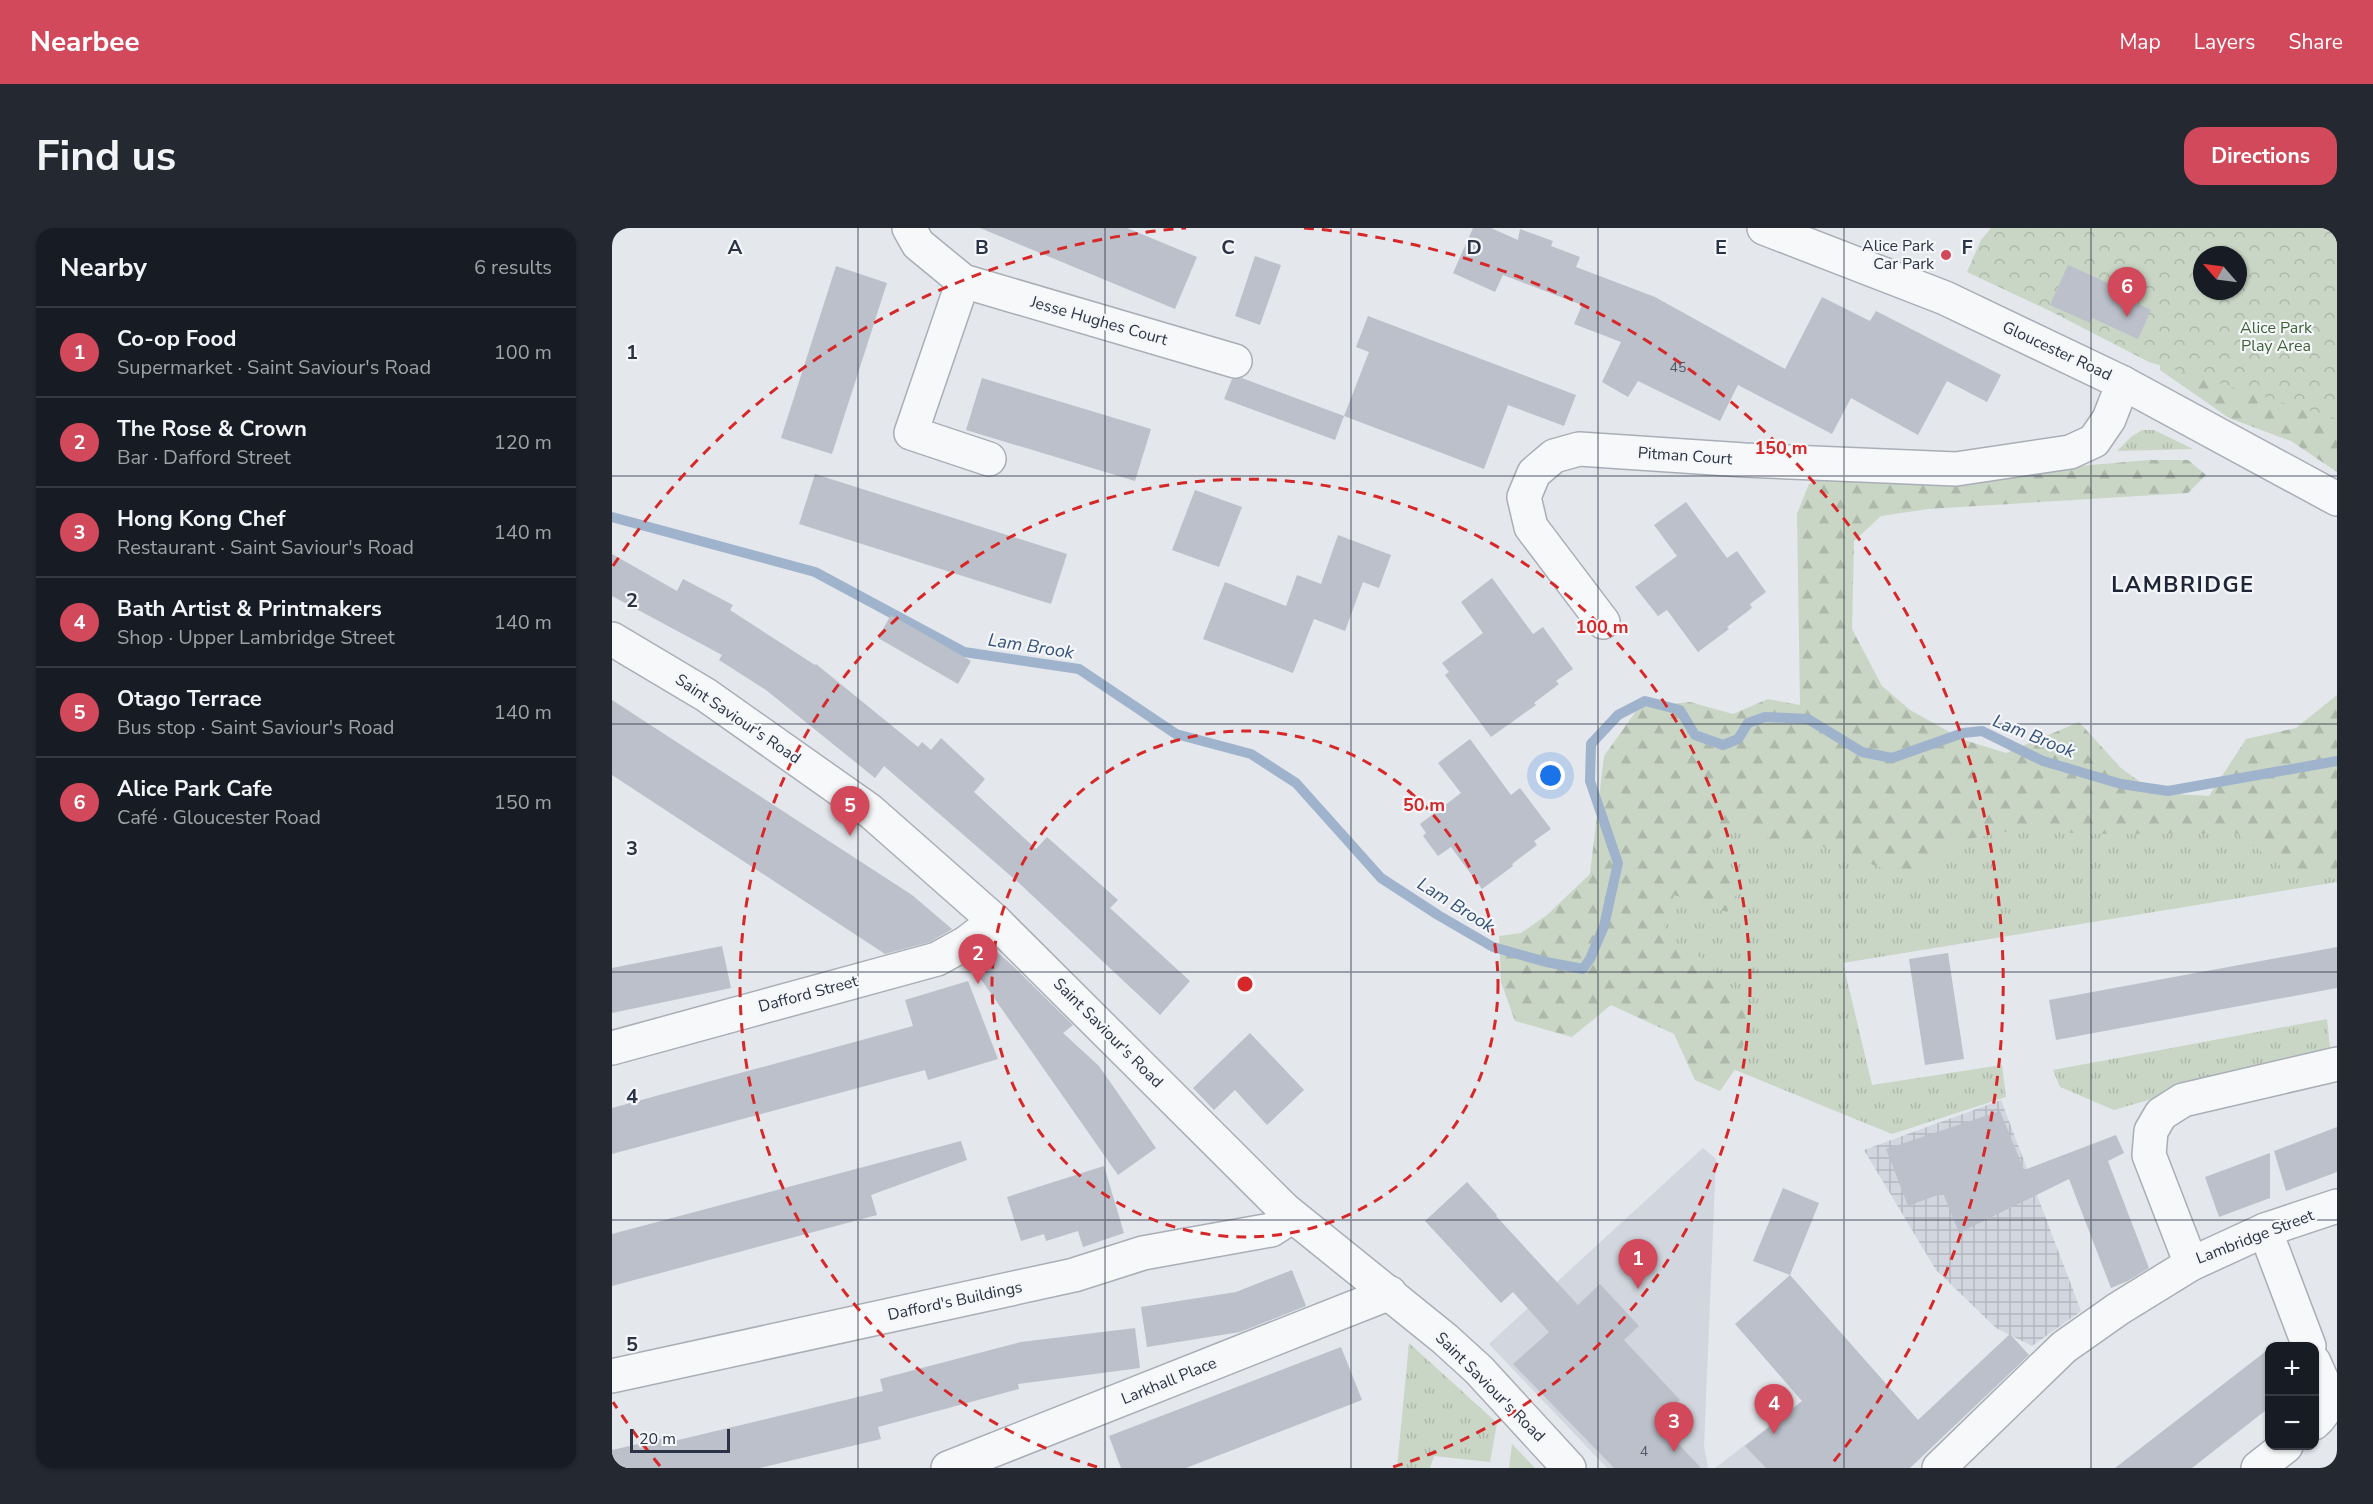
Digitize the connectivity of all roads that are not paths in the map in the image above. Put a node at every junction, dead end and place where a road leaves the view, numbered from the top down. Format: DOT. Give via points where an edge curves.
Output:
graph roads {
  1 [pos="909,228"];
  2 [pos="1764,228"];
  3 [pos="963,281"];
  4 [pos="1235,361"];
  5 [pos="2123,383"];
  6 [pos="989,459"];
  7 [pos="2337,499"];
  8 [pos="1603,622"];
  9 [pos="612,639"];
  10 [pos="995,921"];
  11 [pos="612,1048"];
  12 [pos="2337,1064"];
  13 [pos="2337,1206"];
  14 [pos="1284,1209"];
  15 [pos="2265,1230"];
  16 [pos="2191,1264"];
  17 [pos="1390,1293"];
  18 [pos="2307,1342"];
  19 [pos="2319,1374"];
  20 [pos="612,1376"];
  21 [pos="2319,1419"];
  22 [pos="2281,1450"];
  23 [pos="948,1468"];
  24 [pos="1569,1468"];
  25 [pos="1939,1468"];
  26 [pos="2258,1468"];
  1 -- 3 [label="street, Jesse Hughes Court" via="918,244"];
  2 -- 5 [label="street, Gloucester Road" via="1945,298"];
  3 -- 4 [label="street, Jesse Hughes Court"];
  3 -- 6 [label="street" via="911,433"];
  5 -- 7 [label="street, Gloucester Road"];
  5 -- 8 [label="street, Pitman Court" via="2109,419 2094,441 2070,452 1956,469 1579,449 1554,456 1534,473 1524,497 1531,527"];
  9 -- 10 [label="street, Saint Saviour's Road" via="706,695 869,810"];
  10 -- 11 [label="street, Dafford Street" via="966,944 937,959"];
  10 -- 14 [label="street, Saint Saviour's Road"];
  12 -- 16 [label="street, Lambridge Street" via="2183,1100 2162,1114 2151,1131 2149,1155"];
  13 -- 15 [label="street, Lambridge Street"];
  14 -- 17 [label="street, Saint Saviour's Road"];
  14 -- 20 [label="street, Dafford's Buildings" via="1282,1223 1271,1230 1143,1253 1074,1275"];
  15 -- 16 [label="street, Lambridge Street"];
  15 -- 18 [label="street"];
  16 -- 25 [label="street" via="2064,1347"];
  17 -- 23 [label="street, Larkhall Place"];
  17 -- 24 [label="street, Saint Saviour's Road" via="1479,1370"];
  19 -- 21 [label="street" via="2329,1399 2325,1414"];
  22 -- 26 [label="street"];
}
